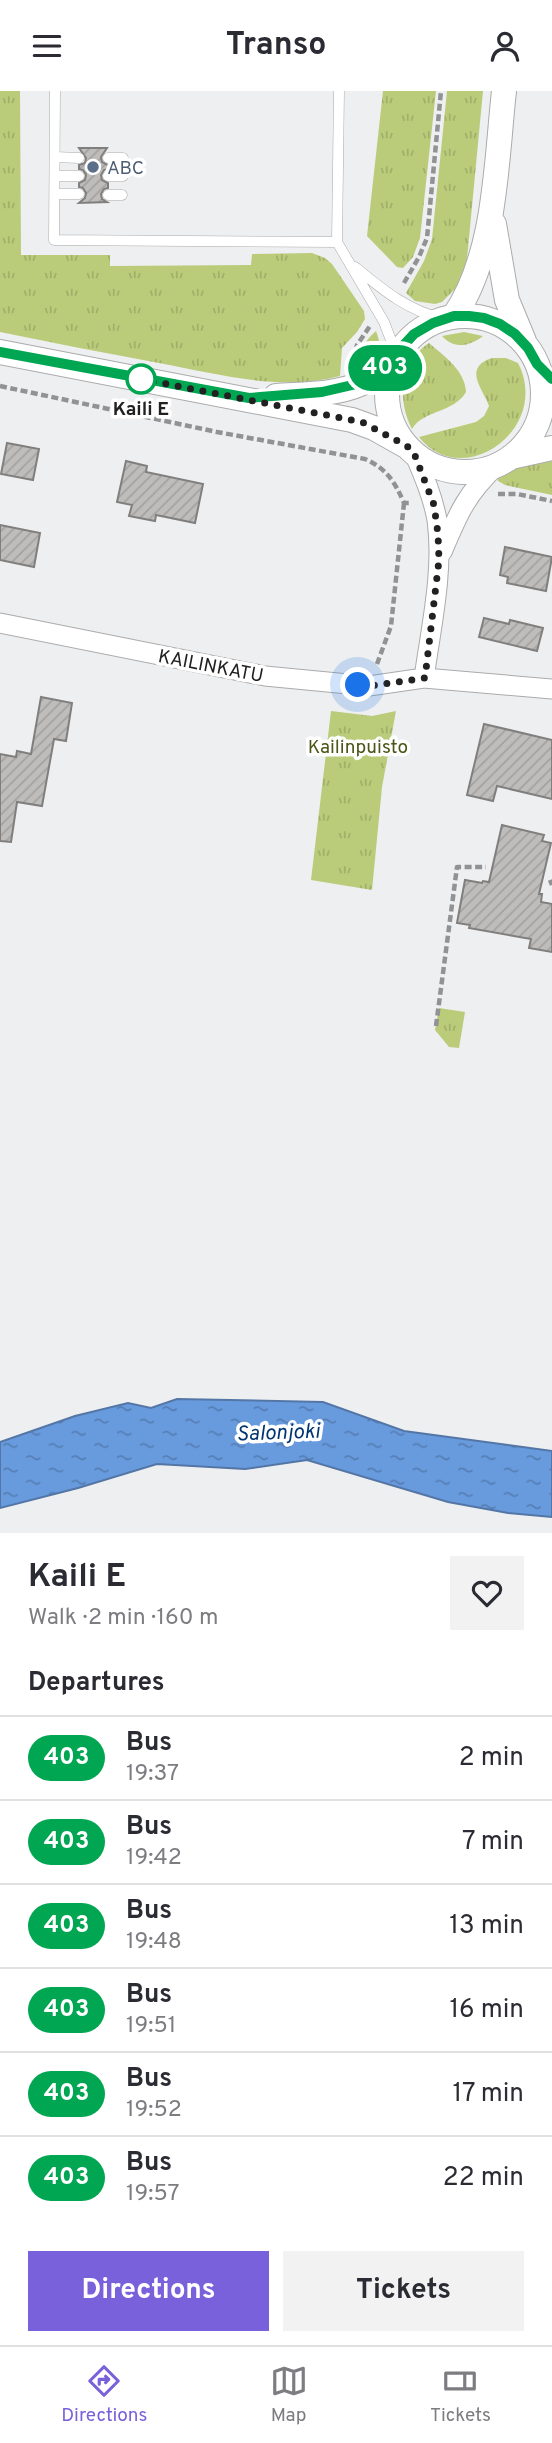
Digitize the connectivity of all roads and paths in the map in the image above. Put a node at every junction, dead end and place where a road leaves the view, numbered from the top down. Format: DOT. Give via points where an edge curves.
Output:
graph roads {
  1 [pos="55,91"];
  2 [pos="339,91"];
  3 [pos="441,91"];
  4 [pos="504,91"];
  5 [pos="55,157"];
  6 [pos="79,158"];
  7 [pos="108,158"];
  8 [pos="123,158"];
  9 [pos="55,176"];
  10 [pos="79,176"];
  11 [pos="108,176"];
  12 [pos="123,176"];
  13 [pos="55,194"];
  14 [pos="79,194"];
  15 [pos="108,195"];
  16 [pos="122,195"];
  17 [pos="492,199"];
  18 [pos="337,242"];
  19 [pos="352,265"];
  20 [pos="392,298"];
  21 [pos="379,314"];
  22 [pos="449,318"];
  23 [pos="0,352"];
  24 [pos="395,359"];
  25 [pos="539,364"];
  26 [pos="0,386"];
  27 [pos="352,386"];
  28 [pos="249,398"];
  29 [pos="352,420"];
  30 [pos="552,448"];
  31 [pos="410,449"];
  32 [pos="350,455"];
  33 [pos="504,461"];
  34 [pos="495,495"];
  35 [pos="552,501"];
  36 [pos="434,505"];
  37 [pos="439,560"];
  38 [pos="0,623"];
  39 [pos="425,678"];
  40 [pos="552,689"];
  41 [pos="486,867"];
  42 [pos="436,1026"];
  1 -- 5 [label="lane"];
  2 -- 18 [label="lane"];
  3 -- 20 [label="path" via="427,238"];
  4 -- 17 [label="street"];
  5 -- 6 [label="lane"];
  5 -- 9 [label="lane"];
  7 -- 8 [label="lane"];
  9 -- 10 [label="lane"];
  9 -- 13 [label="lane"];
  11 -- 12 [label="lane"];
  13 -- 14 [label="lane"];
  13 -- 18 [label="lane" via="54,240"];
  15 -- 16 [label="lane"];
  17 -- 22 [label="street" via="472,285"];
  17 -- 25 [label="street" via="502,281 516,324"];
  18 -- 19 [label="lane"];
  19 -- 20 [label="lane"];
  19 -- 21 [label="lane"];
  20 -- 22 [label="lane" via="424,315"];
  21 -- 24 [label="lane" via="390,334"];
  21 -- 27 [label="path" via="357,345"];
  22 -- 24 [label="street" via="414,334"];
  22 -- 25 [label="street" via="484,318 500,324 515,334"];
  23 -- 28 [label="street"];
  24 -- 27 [label="street"];
  24 -- 31 [label="street" via="387,397 393,423"];
  25 -- 33 [label="street" via="543,388 535,428 524,445"];
  26 -- 32 [label="path"];
  27 -- 28 [label="street"];
  28 -- 29 [label="street"];
  29 -- 31 [label="street"];
  29 -- 32 [label="path"];
  30 -- 33 [label="street"];
  31 -- 33 [label="street" via="441,468 462,472"];
  31 -- 36 [label="street"];
  32 -- 36 [label="path" via="384,469 404,503"];
  33 -- 37 [label="street" via="465,500"];
  34 -- 35 [label="path" via="517,493"];
  36 -- 37 [label="street"];
  37 -- 39 [label="street"];
  38 -- 39 [label="street, KAILINKATU" via="265,676 369,686"];
  39 -- 40 [label="street, KAILINKATU"];
  41 -- 42 [label="path" via="457,867"];
}
